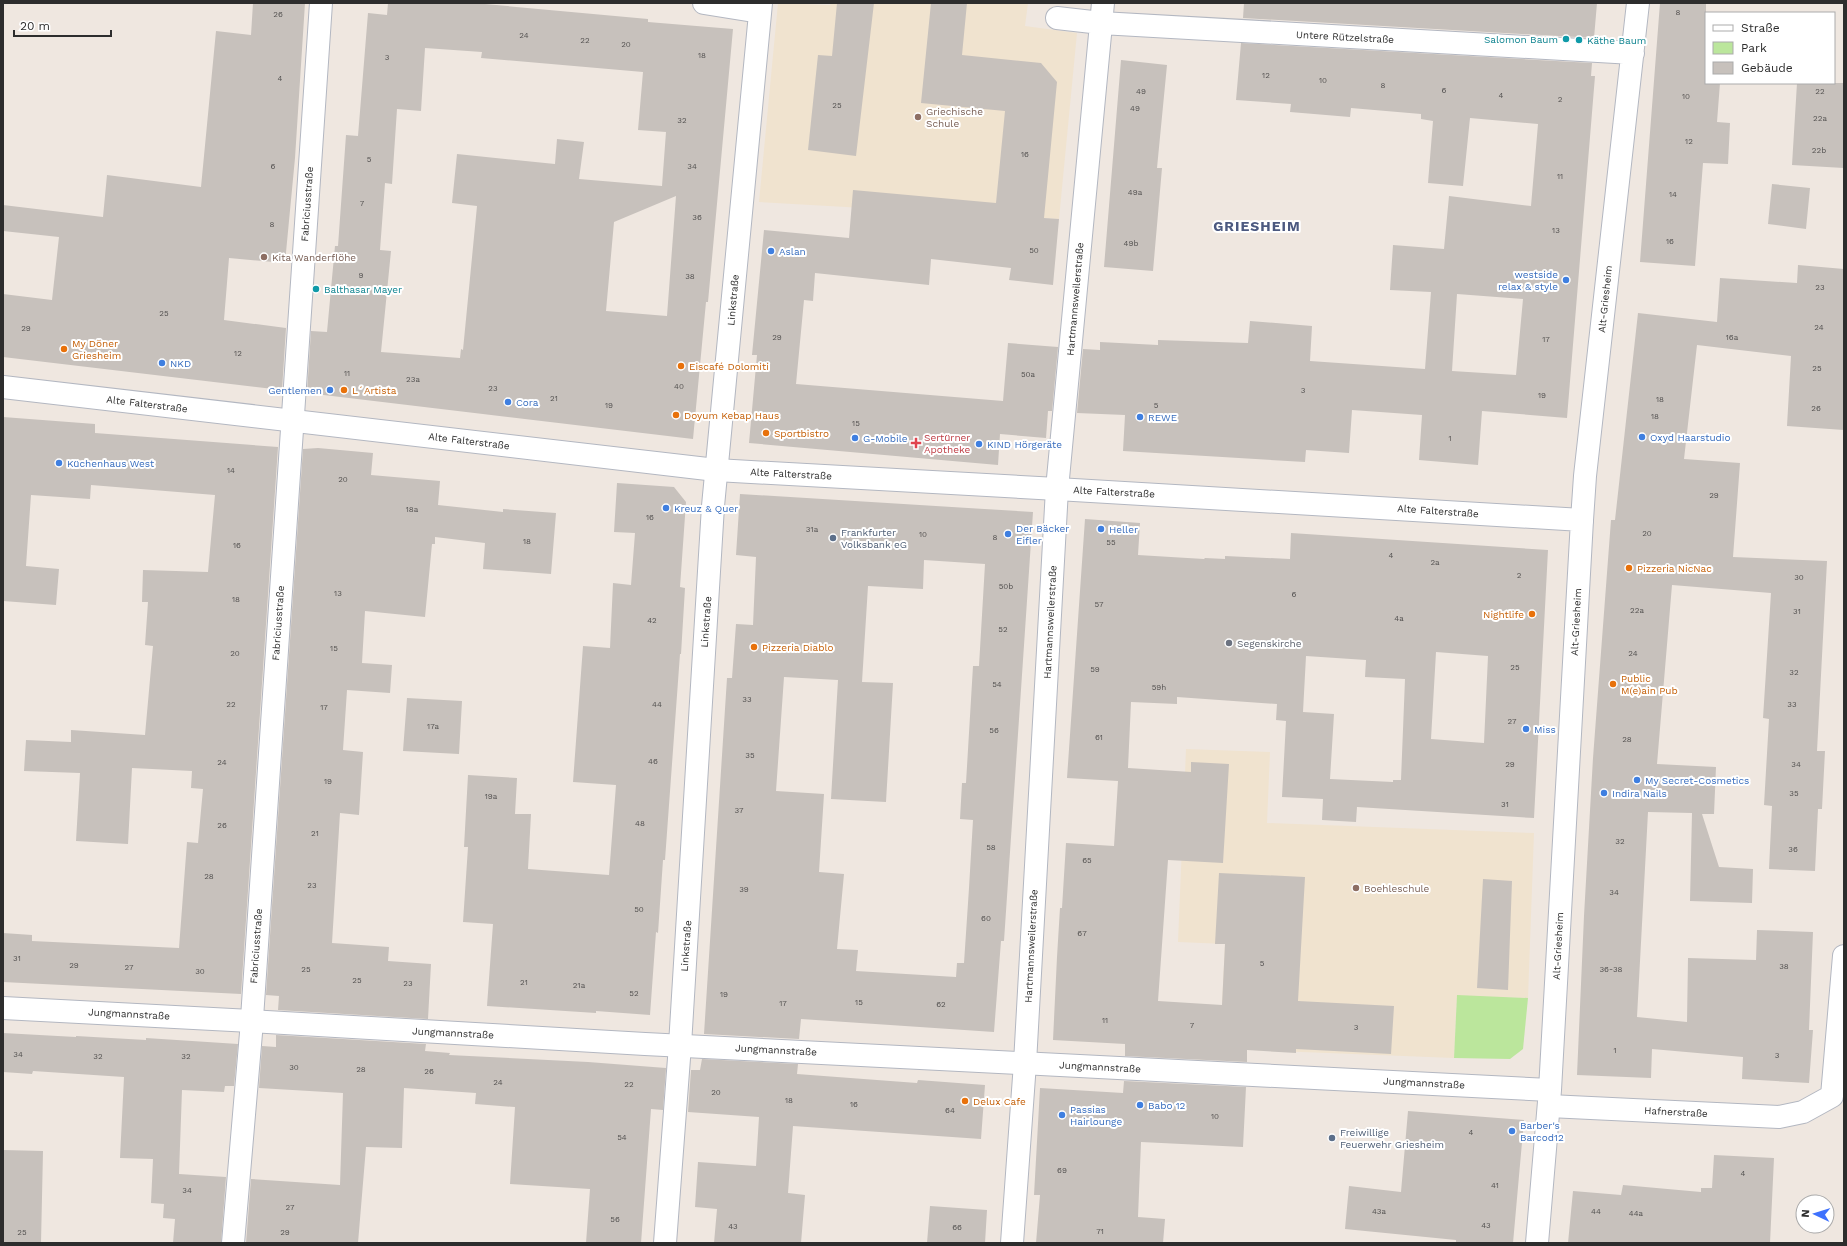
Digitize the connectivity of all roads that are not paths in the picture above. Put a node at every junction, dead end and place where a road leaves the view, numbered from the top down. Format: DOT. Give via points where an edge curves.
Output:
graph roads {
  1 [pos="320,3"];
  2 [pos="704,3"];
  3 [pos="1638,3"];
  4 [pos="760,8"];
  5 [pos="1102,13"];
  6 [pos="1057,18"];
  7 [pos="1633,53"];
  8 [pos="3,387"];
  9 [pos="292,420"];
  10 [pos="716,470"];
  11 [pos="1057,489"];
  12 [pos="1582,520"];
  13 [pos="1844,956"];
  14 [pos="3,1008"];
  15 [pos="251,1021"];
  16 [pos="680,1045"];
  17 [pos="1025,1063"];
  18 [pos="1549,1098"];
  19 [pos="233,1243"];
  20 [pos="666,1243"];
  21 [pos="1012,1243"];
  22 [pos="1536,1243"];
  1 -- 9 [label="street, Fabriciusstraße"];
  2 -- 4 [label="street"];
  3 -- 7 [label="street, Alt-Griesheim"];
  4 -- 10 [label="street, Linkstraße"];
  5 -- 6 [label="street, Untere Rützelstraße"];
  5 -- 7 [label="street, Untere Rützelstraße"];
  5 -- 11 [label="street, Hartmannsweilerstraße"];
  7 -- 12 [label="street, Alt-Griesheim"];
  8 -- 9 [label="street, Alte Falterstraße"];
  9 -- 10 [label="street, Alte Falterstraße"];
  9 -- 15 [label="street, Fabriciusstraße"];
  10 -- 11 [label="street, Alte Falterstraße"];
  10 -- 16 [label="street, Linkstraße"];
  11 -- 12 [label="street, Alte Falterstraße"];
  11 -- 17 [label="street, Hartmannsweilerstraße"];
  12 -- 18 [label="street, Alt-Griesheim"];
  13 -- 18 [label="street, Hafnerstraße" via="1832,1096 1803,1112 1779,1117"];
  14 -- 15 [label="street, Jungmannstraße"];
  15 -- 16 [label="street, Jungmannstraße"];
  15 -- 19 [label="street, Fabriciusstraße"];
  16 -- 17 [label="street, Jungmannstraße"];
  16 -- 20 [label="street, Linkstraße"];
  17 -- 18 [label="street, Jungmannstraße"];
  17 -- 21 [label="street, Hartmannsweilerstraße"];
  18 -- 22 [label="street, Alt-Griesheim"];
}
